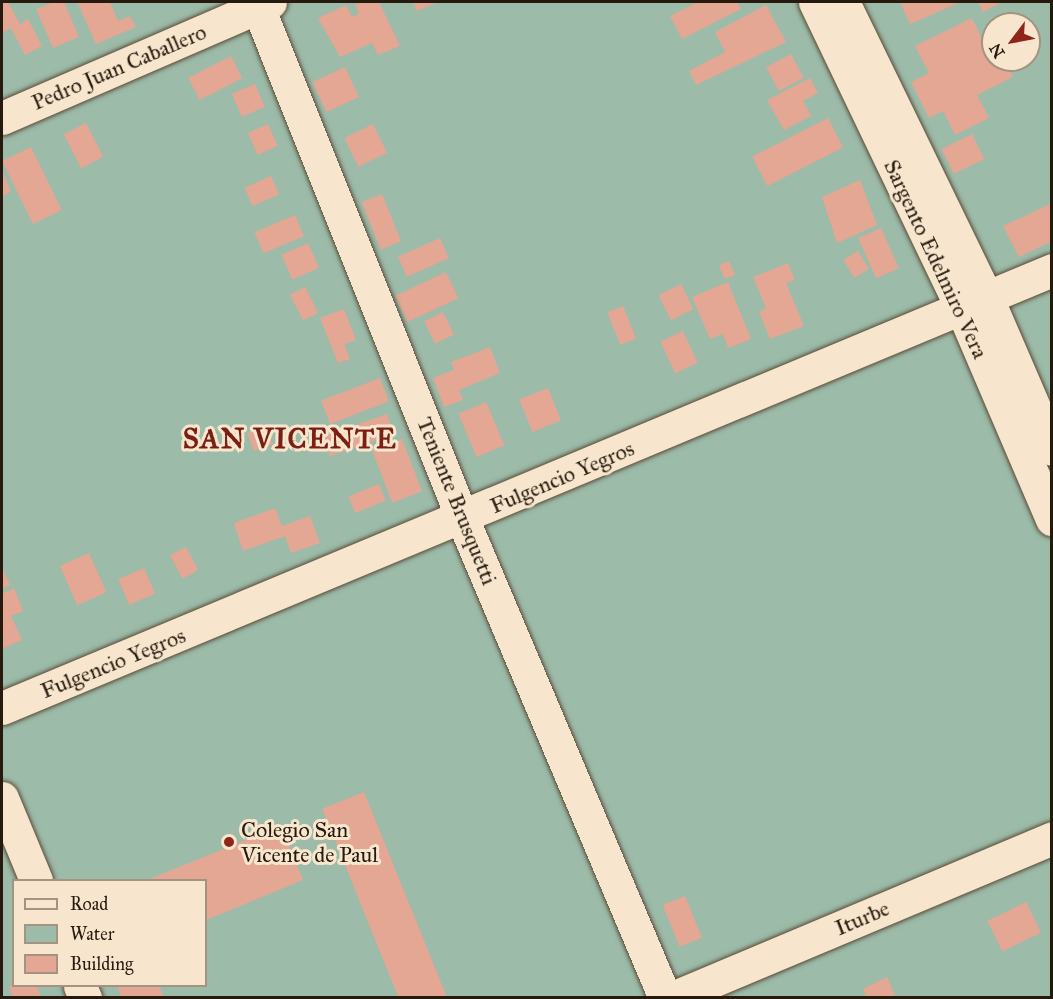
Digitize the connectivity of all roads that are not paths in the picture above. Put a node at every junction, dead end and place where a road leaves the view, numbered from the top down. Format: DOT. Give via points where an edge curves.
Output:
graph roads {
  1 [pos="815,2"];
  2 [pos="843,2"];
  3 [pos="261,3"];
  4 [pos="2,118"];
  5 [pos="1052,270"];
  6 [pos="974,302"];
  7 [pos="1052,449"];
  8 [pos="1052,519"];
  9 [pos="464,520"];
  10 [pos="2,708"];
  11 [pos="2,798"];
  12 [pos="1052,838"];
  13 [pos="36,879"];
  14 [pos="665,998"];
  15 [pos="672,998"];
  1 -- 6 [label="street, Sargento Edelmiro Vera"];
  2 -- 6 [label="street, Sargento Edelmiro Vera"];
  3 -- 4 [label="street, Pedro Juan Caballero"];
  3 -- 9 [label="street, Teniente Brusquetti"];
  5 -- 6 [label="street, Fulgencio Yegros"];
  6 -- 7 [label="street, Sargento Edelmiro Vera"];
  6 -- 8 [label="street, Sargento Edelmiro Vera"];
  6 -- 9 [label="street, Fulgencio Yegros"];
  9 -- 10 [label="street, Fulgencio Yegros"];
  9 -- 14 [label="street, Teniente Brusquetti"];
  11 -- 13 [label="street"];
  12 -- 15 [label="street, Iturbe"];
}
